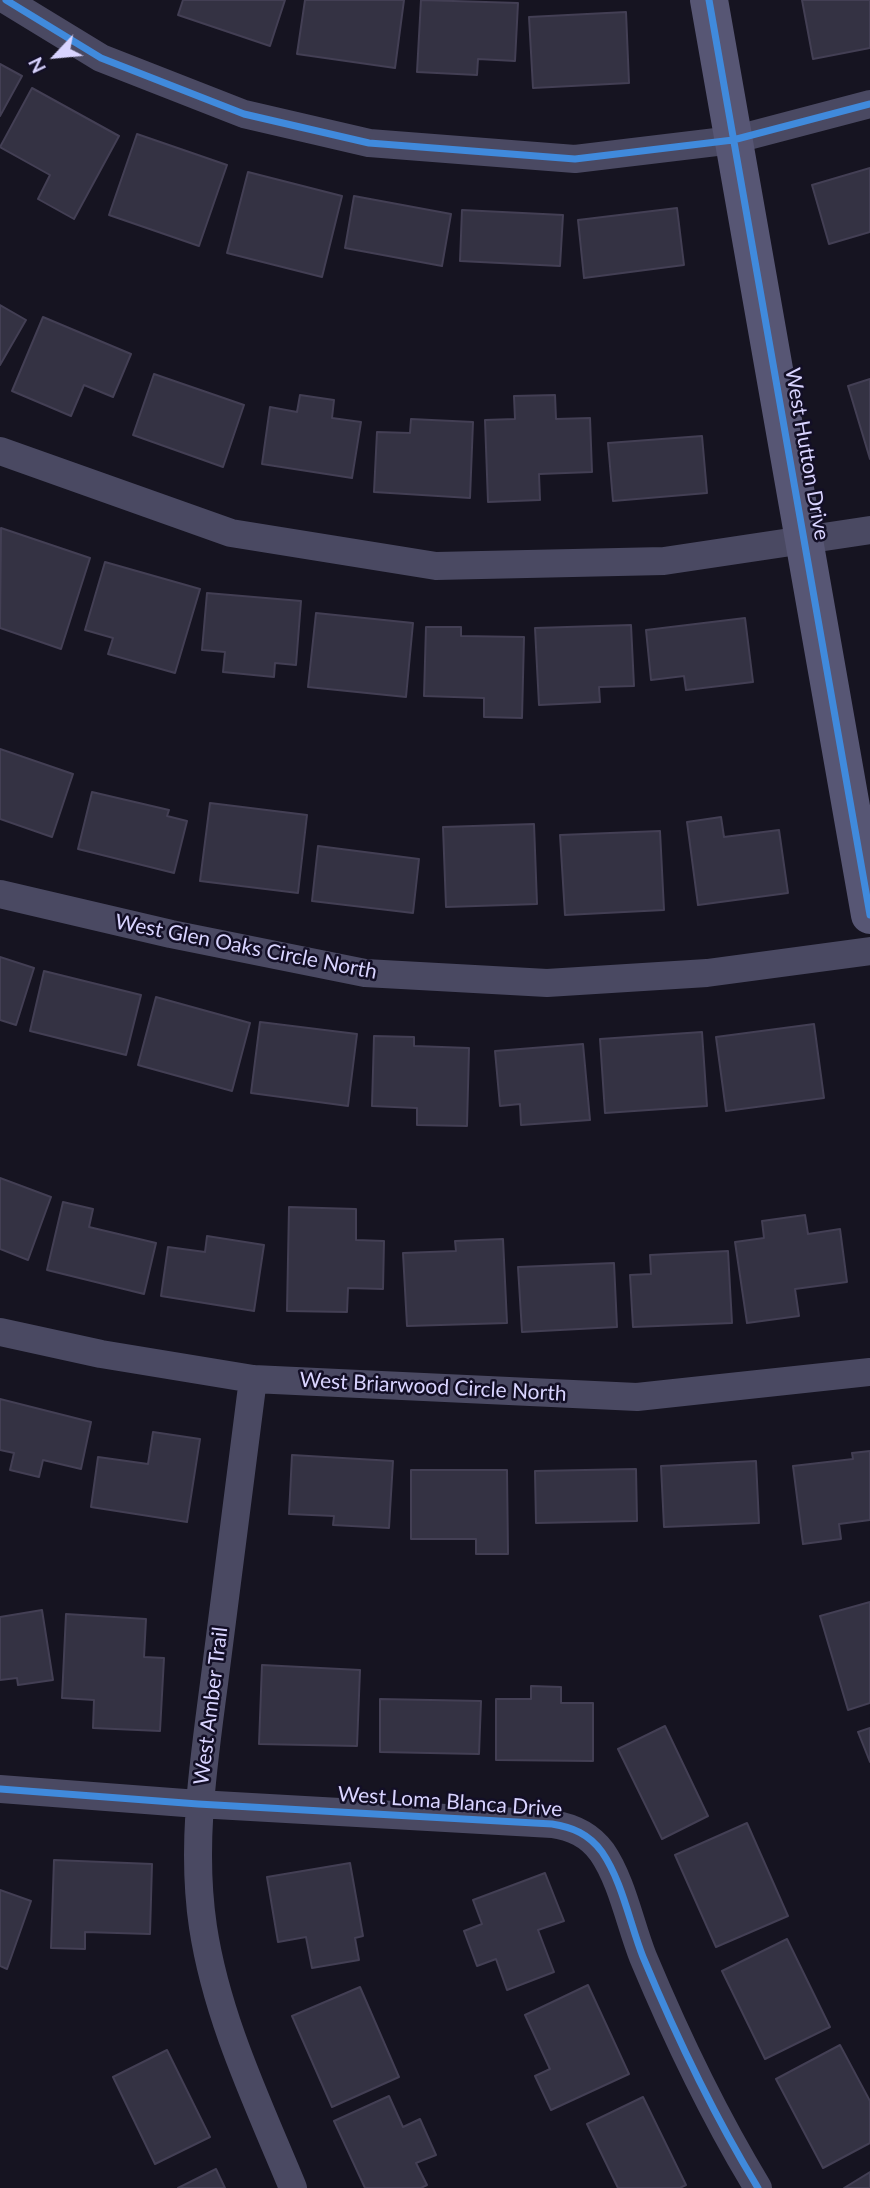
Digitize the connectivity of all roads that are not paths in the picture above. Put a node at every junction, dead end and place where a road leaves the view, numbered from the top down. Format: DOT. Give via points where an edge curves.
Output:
graph roads {
  1 [pos="6,0"];
  2 [pos="709,0"];
  3 [pos="870,104"];
  4 [pos="733,141"];
  5 [pos="0,451"];
  6 [pos="870,530"];
  7 [pos="804,539"];
  8 [pos="0,894"];
  9 [pos="870,915"];
  10 [pos="870,951"];
  11 [pos="0,1332"];
  12 [pos="870,1373"];
  13 [pos="253,1379"];
  14 [pos="0,1789"];
  15 [pos="198,1804"];
  16 [pos="293,2188"];
  17 [pos="758,2188"];
  1 -- 4 [label="street" via="113,63 244,114 369,143 575,159"];
  2 -- 4 [label="street, West Hutton Drive"];
  3 -- 4 [label="street"];
  4 -- 7 [label="street, West Hutton Drive"];
  5 -- 7 [label="street" via="231,533 436,566 664,561"];
  6 -- 7 [label="street"];
  7 -- 9 [label="street, West Hutton Drive"];
  8 -- 10 [label="street, West Glen Oaks Circle North" via="365,973 547,983 707,972"];
  11 -- 13 [label="street, West Briarwood Circle North"];
  12 -- 13 [label="street, West Briarwood Circle North" via="637,1397"];
  13 -- 15 [label="street, West Amber Trail"];
  14 -- 15 [label="street, West Loma Blanca Drive"];
  15 -- 16 [label="street, West Amber Trail" via="199,1889 215,1986"];
  15 -- 17 [label="street, West Loma Blanca Drive" via="552,1824 587,1836 611,1867 666,2011"];
}
